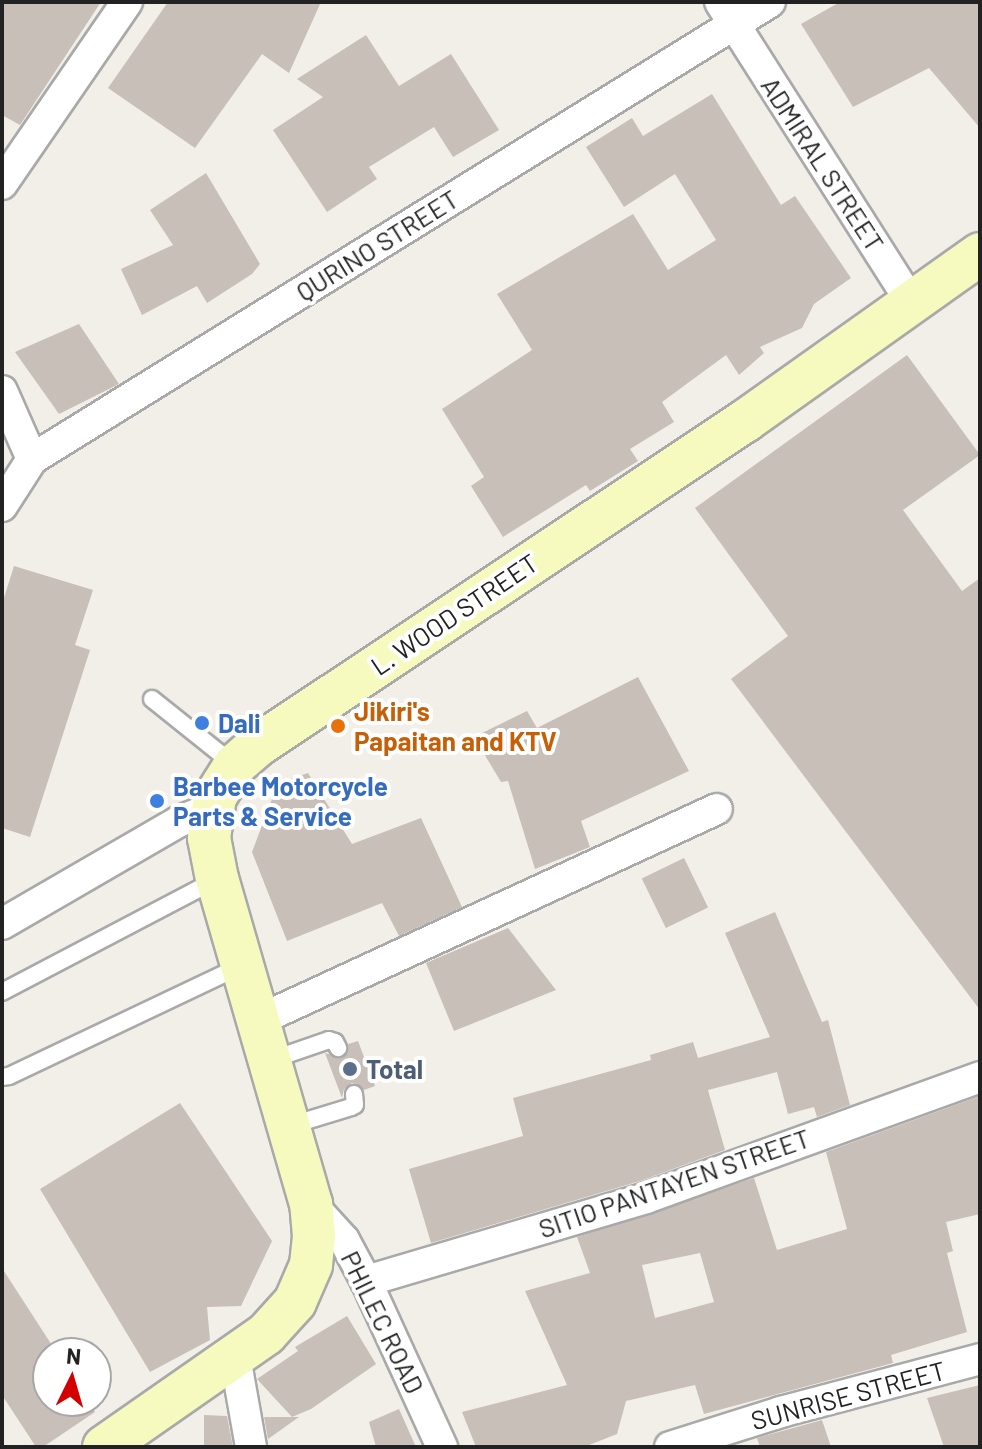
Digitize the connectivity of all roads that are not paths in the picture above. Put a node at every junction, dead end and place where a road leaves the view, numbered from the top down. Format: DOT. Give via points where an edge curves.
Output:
graph roads {
  1 [pos="127,2"];
  2 [pos="770,2"];
  3 [pos="727,13"];
  4 [pos="2,184"];
  5 [pos="980,254"];
  6 [pos="912,303"];
  7 [pos="2,391"];
  8 [pos="32,459"];
  9 [pos="2,506"];
  10 [pos="152,699"];
  11 [pos="235,765"];
  12 [pos="212,808"];
  13 [pos="717,809"];
  14 [pos="217,879"];
  15 [pos="2,924"];
  16 [pos="243,965"];
  17 [pos="2,992"];
  18 [pos="259,1020"];
  19 [pos="338,1048"];
  20 [pos="271,1060"];
  21 [pos="2,1077"];
  22 [pos="980,1077"];
  23 [pos="354,1094"];
  24 [pos="289,1126"];
  25 [pos="311,1204"];
  26 [pos="366,1281"];
  27 [pos="235,1357"];
  28 [pos="980,1359"];
  29 [pos="104,1447"];
  30 [pos="251,1447"];
  31 [pos="442,1447"];
  32 [pos="670,1447"];
  1 -- 4 [label="street"];
  2 -- 3 [label="street, QURINO STREET"];
  3 -- 6 [label="street, ADMIRAL STREET"];
  3 -- 8 [label="street, QURINO STREET"];
  5 -- 6 [label="main road, L. WOOD STREET"];
  6 -- 11 [label="main road, L. WOOD STREET"];
  7 -- 8 [label="street"];
  8 -- 9 [label="street, QURINO STREET"];
  10 -- 11 [label="lane"];
  11 -- 12 [label="main road, L. WOOD STREET"];
  12 -- 14 [label="main road, L. WOOD STREET" via="209,838"];
  12 -- 15 [label="street" via="180,821"];
  13 -- 18 [label="street"];
  14 -- 16 [label="main road, L. WOOD STREET"];
  14 -- 17 [label="lane"];
  16 -- 18 [label="main road, L. WOOD STREET"];
  16 -- 21 [label="lane"];
  18 -- 20 [label="main road, L. WOOD STREET"];
  19 -- 20 [label="lane" via="329,1040"];
  20 -- 24 [label="main road, L. WOOD STREET"];
  22 -- 26 [label="street, SITIO PANTAYEN STREET" via="646,1198"];
  23 -- 24 [label="lane" via="351,1107"];
  24 -- 25 [label="main road, L. WOOD STREET"];
  25 -- 26 [label="street, PHILEC ROAD" via="344,1240"];
  25 -- 27 [label="main road, L. WOOD STREET" via="313,1250 303,1288 266,1334"];
  26 -- 31 [label="street, PHILEC ROAD"];
  27 -- 29 [label="main road, L. WOOD STREET"];
  27 -- 30 [label="street"];
  28 -- 32 [label="street, SUNRISE STREET"];
}
